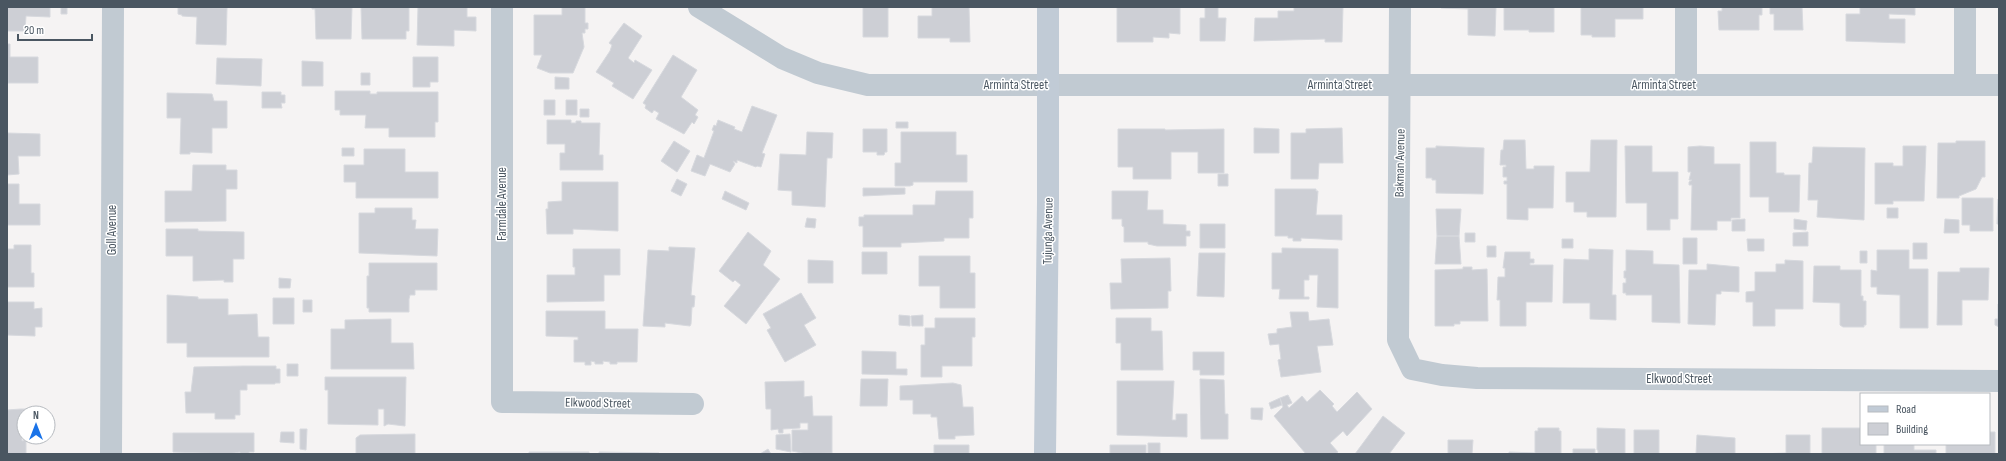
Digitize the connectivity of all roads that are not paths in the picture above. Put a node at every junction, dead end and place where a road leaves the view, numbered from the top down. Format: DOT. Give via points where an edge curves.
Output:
graph roads {
  1 [pos="113,7"];
  2 [pos="502,7"];
  3 [pos="699,7"];
  4 [pos="1048,7"];
  5 [pos="1400,7"];
  6 [pos="1686,7"];
  7 [pos="1965,7"];
  8 [pos="1965,84"];
  9 [pos="1048,85"];
  10 [pos="1400,85"];
  11 [pos="1686,85"];
  12 [pos="1999,85"];
  13 [pos="1398,319"];
  14 [pos="1999,381"];
  15 [pos="502,402"];
  16 [pos="693,404"];
  17 [pos="111,454"];
  18 [pos="1045,454"];
  1 -- 17 [label="street, Goll Avenue"];
  2 -- 15 [label="street, Farmdale Avenue"];
  3 -- 9 [label="street, Arminta Street" via="782,58 818,73 868,85"];
  4 -- 9 [label="street, Tujunga Avenue"];
  5 -- 10 [label="street, Bakman Avenue"];
  6 -- 11 [label="street"];
  7 -- 8 [label="street"];
  8 -- 11 [label="street, Arminta Street"];
  8 -- 12 [label="street, Arminta Street"];
  9 -- 10 [label="street, Arminta Street"];
  9 -- 18 [label="street, Tujunga Avenue"];
  10 -- 11 [label="street, Arminta Street"];
  10 -- 13 [label="street, Bakman Avenue"];
  13 -- 14 [label="street, Elkwood Street" via="1398,340 1412,369 1442,375 1477,378"];
  15 -- 16 [label="street, Elkwood Street"];
}
